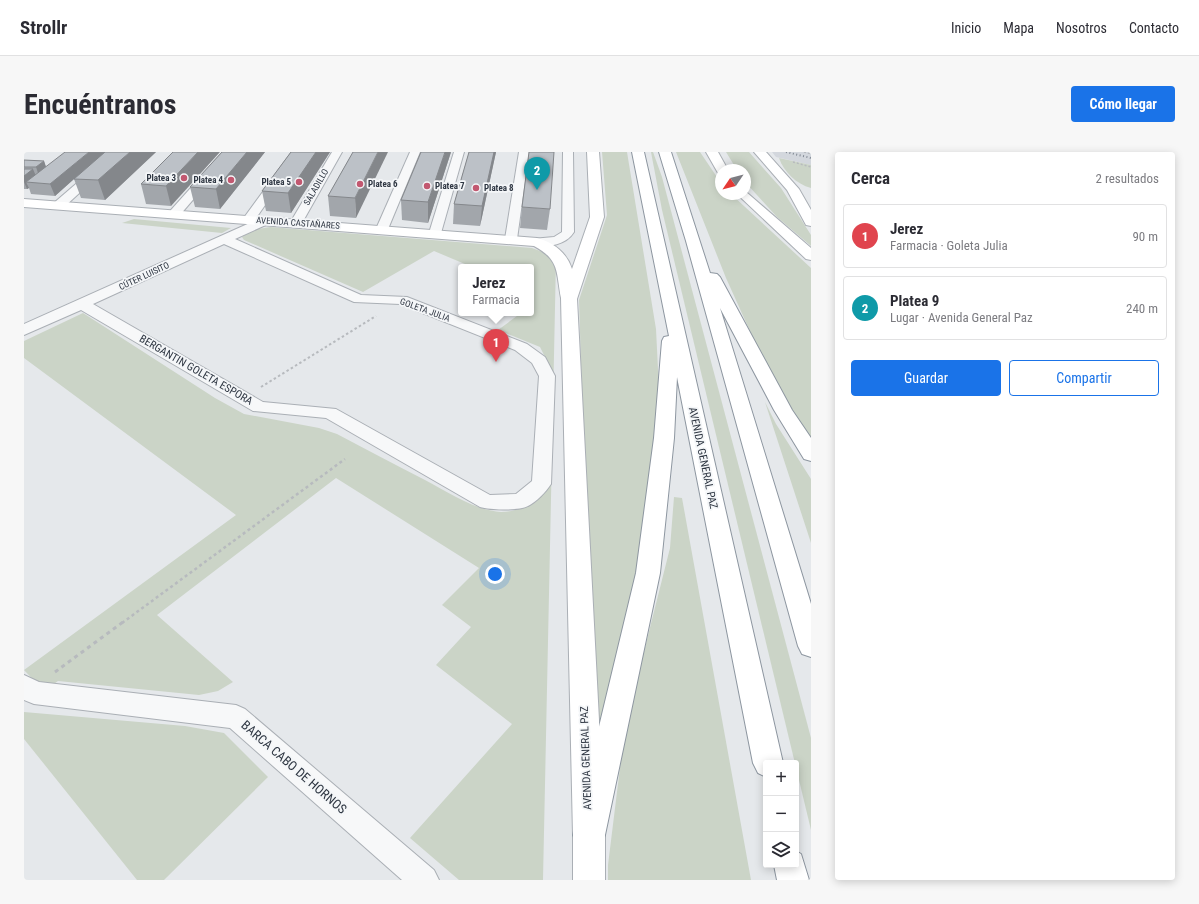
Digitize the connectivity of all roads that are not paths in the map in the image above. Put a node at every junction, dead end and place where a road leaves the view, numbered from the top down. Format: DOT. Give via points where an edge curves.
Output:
graph roads {
  1 [pos="119,152"];
  2 [pos="229,152"];
  3 [pos="297,152"];
  4 [pos="337,152"];
  5 [pos="415,152"];
  6 [pos="459,152"];
  7 [pos="524,152"];
  8 [pos="568,152"];
  9 [pos="593,152"];
  10 [pos="638,152"];
  11 [pos="665,152"];
  12 [pos="712,152"];
  13 [pos="760,152"];
  14 [pos="719,164"];
  15 [pos="793,189"];
  16 [pos="810,191"];
  17 [pos="750,200"];
  18 [pos="24,203"];
  19 [pos="58,205"];
  20 [pos="175,213"];
  21 [pos="249,219"];
  22 [pos="264,220"];
  23 [pos="296,222"];
  24 [pos="811,222"];
  25 [pos="382,229"];
  26 [pos="435,233"];
  27 [pos="224,239"];
  28 [pos="511,239"];
  29 [pos="692,241"];
  30 [pos="537,242"];
  31 [pos="811,256"];
  32 [pos="569,299"];
  33 [pos="82,304"];
  34 [pos="672,313"];
  35 [pos="24,330"];
  36 [pos="811,454"];
  37 [pos="487,502"];
  38 [pos="811,646"];
  39 [pos="27,688"];
  40 [pos="767,760"];
  41 [pos="589,835"];
  42 [pos="791,868"];
  43 [pos="424,880"];
  44 [pos="589,880"];
  45 [pos="793,880"];
  1 -- 19 [label="street"];
  2 -- 20 [label="street"];
  3 -- 21 [label="street"];
  4 -- 23 [label="street, SALADILLO"];
  5 -- 25 [label="street"];
  6 -- 26 [label="street"];
  7 -- 28 [label="street"];
  8 -- 30 [label="street, AVENIDA CASTAÑARES" via="568,232 566,236 554,242"];
  9 -- 32 [label="main road, AVENIDA GENERAL PAZ" via="597,217"];
  10 -- 34 [label="main road, AVENIDA GENERAL PAZ"];
  11 -- 29 [label="main road"];
  12 -- 14 [label="main road"];
  13 -- 15 [label="main road"];
  15 -- 16 [label="main road"];
  15 -- 24 [label="main road"];
  17 -- 31 [label="main road"];
  18 -- 19 [label="main road, AVENIDA CASTAÑARES"];
  19 -- 20 [label="main road, AVENIDA CASTAÑARES"];
  20 -- 21 [label="main road, AVENIDA CASTAÑARES"];
  21 -- 22 [label="main road, AVENIDA CASTAÑARES"];
  22 -- 23 [label="main road, AVENIDA CASTAÑARES"];
  22 -- 27 [label="street, CÚTER LUISITO"];
  23 -- 25 [label="main road, AVENIDA CASTAÑARES"];
  25 -- 26 [label="main road, AVENIDA CASTAÑARES"];
  26 -- 28 [label="main road, AVENIDA CASTAÑARES"];
  27 -- 33 [label="street, CÚTER LUISITO"];
  27 -- 37 [label="street, GOLETA JULIA" via="359,299 402,300 521,347 539,360 547,376 540,484 521,501"];
  28 -- 30 [label="main road, AVENIDA CASTAÑARES"];
  29 -- 36 [label="main road" via="783,410"];
  29 -- 38 [label="main road"];
  30 -- 32 [label="main road, AVENIDA GENERAL PAZ" via="550,248 562,262"];
  32 -- 41 [label="main road, AVENIDA GENERAL PAZ"];
  33 -- 35 [label="street, CÚTER LUISITO"];
  33 -- 37 [label="street, BERGANTIN GOLETA ESPORA" via="259,407 330,413"];
  34 -- 40 [label="main road, AVENIDA GENERAL PAZ"];
  34 -- 41 [label="main road" via="664,438 648,573"];
  39 -- 43 [label="street, BARCA CABO DE HORNOS" via="34,693 236,717"];
  41 -- 44 [label="main road, AVENIDA GENERAL PAZ"];
  42 -- 45 [label="main road"];
}
